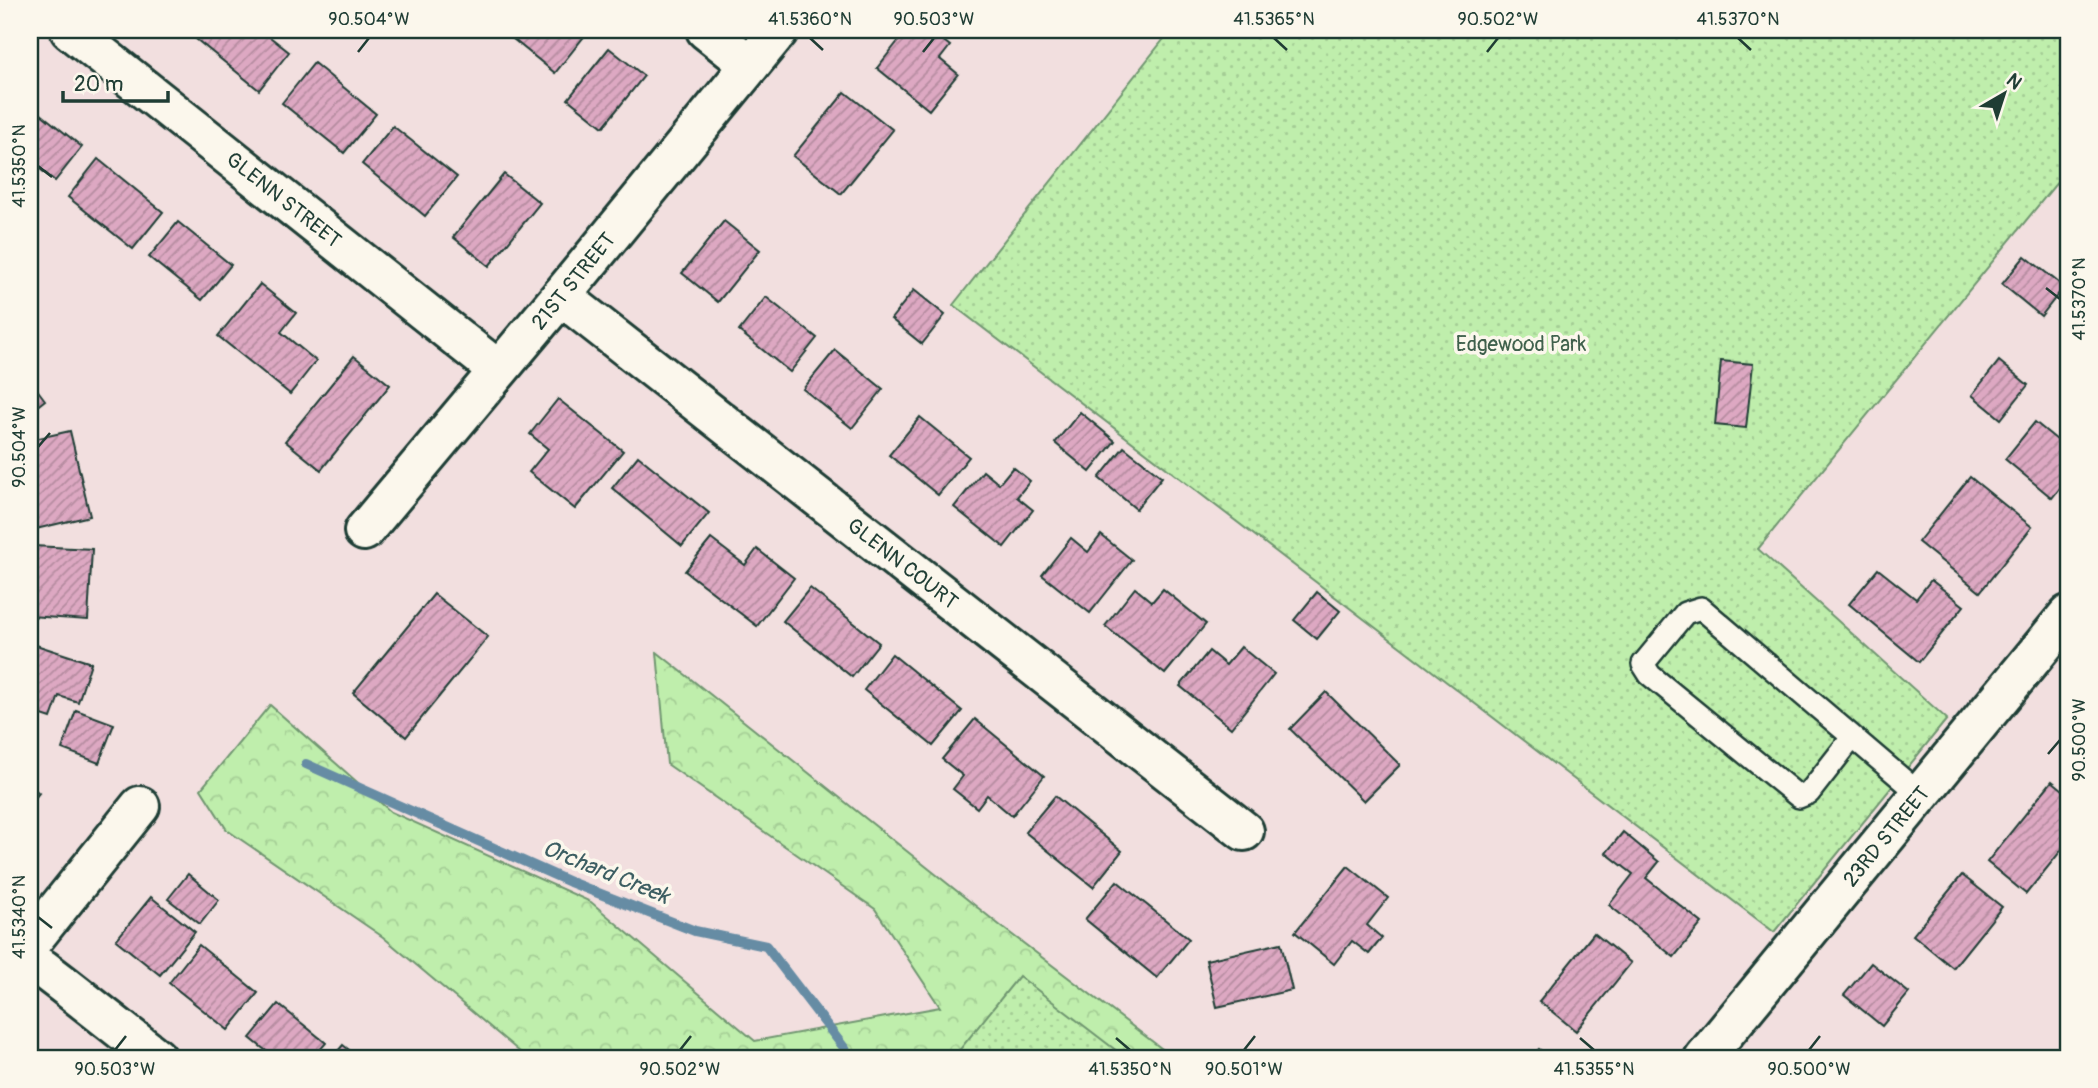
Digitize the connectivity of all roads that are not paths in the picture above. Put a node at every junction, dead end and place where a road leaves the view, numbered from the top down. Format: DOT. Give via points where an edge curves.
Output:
graph roads {
  1 [pos="70,30"];
  2 [pos="706,30"];
  3 [pos="779,30"];
  4 [pos="750,65"];
  5 [pos="561,296"];
  6 [pos="498,370"];
  7 [pos="364,531"];
  8 [pos="2068,615"];
  9 [pos="1852,738"];
  10 [pos="1921,795"];
  11 [pos="140,806"];
  12 [pos="1244,831"];
  13 [pos="30,943"];
  14 [pos="30,963"];
  15 [pos="157,1058"];
  16 [pos="1704,1058"];
  1 -- 6 [label="street, GLENN STREET"];
  2 -- 4 [label="street"];
  3 -- 4 [label="street, 21ST STREET"];
  4 -- 5 [label="street, 21ST STREET"];
  5 -- 6 [label="street, 21ST STREET"];
  5 -- 12 [label="street, GLENN COURT"];
  6 -- 7 [label="street, 21ST STREET"];
  8 -- 10 [label="street, 23RD STREET"];
  9 -- 9 [label="lane" via="1701,608 1685,613 1643,664 1650,675 1799,797 1809,793"];
  9 -- 10 [label="lane"];
  10 -- 16 [label="street, 23RD STREET"];
  11 -- 13 [label="street"];
  14 -- 15 [label="street" via="54,976"];
}
